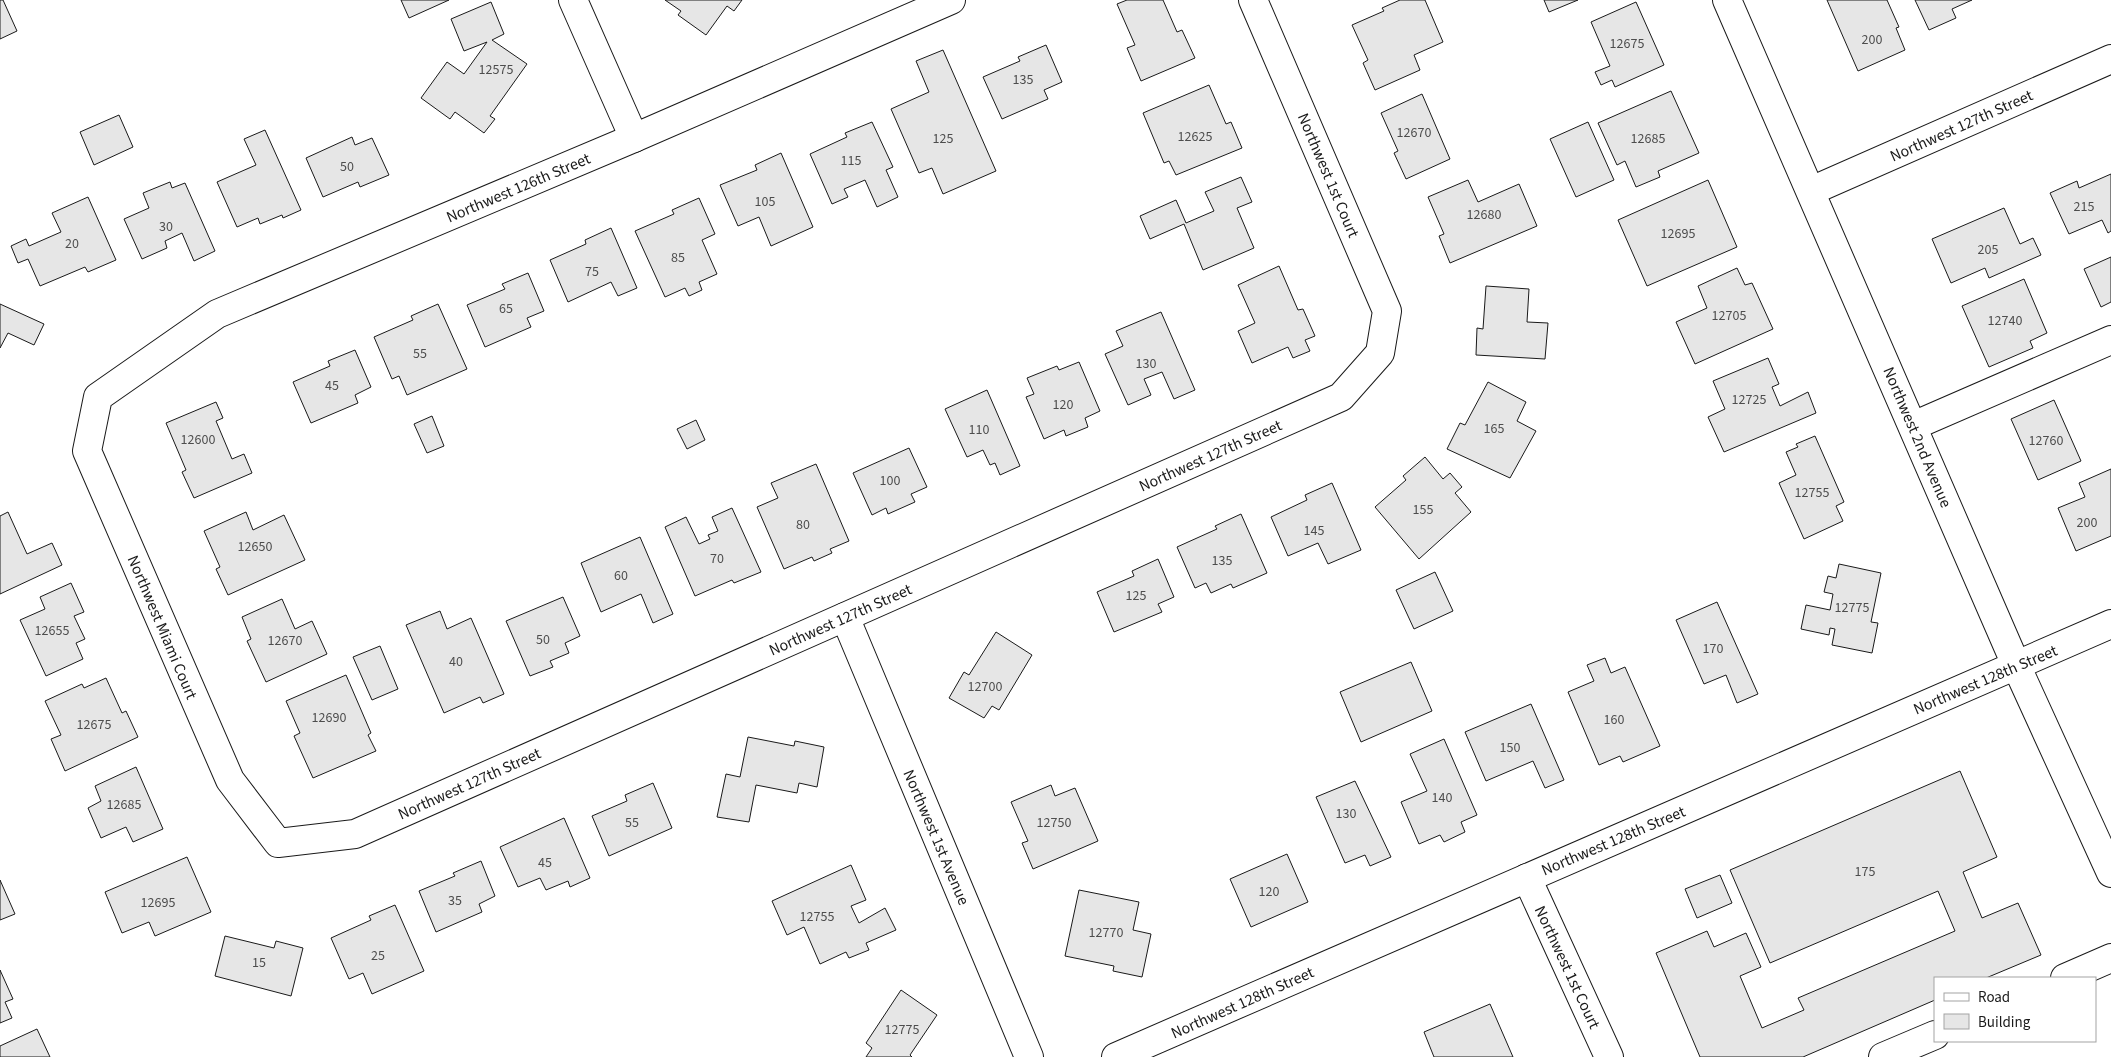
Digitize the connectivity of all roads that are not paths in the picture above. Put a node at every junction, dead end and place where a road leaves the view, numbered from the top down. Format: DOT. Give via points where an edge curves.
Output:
graph roads {
  1 [pos="573,0"];
  2 [pos="951,0"];
  3 [pos="1253,0"];
  4 [pos="1727,0"];
  5 [pos="2111,59"];
  6 [pos="634,138"];
  7 [pos="1811,191"];
  8 [pos="2111,340"];
  9 [pos="1380,353"];
  10 [pos="98,397"];
  11 [pos="1913,426"];
  12 [pos="845,617"];
  13 [pos="2111,624"];
  14 [pos="2016,666"];
  15 [pos="278,843"];
  16 [pos="2111,873"];
  17 [pos="1527,878"];
  18 [pos="2111,958"];
  19 [pos="2067,977"];
  20 [pos="1934,1034"];
  21 [pos="1028,1057"];
  22 [pos="1116,1057"];
  23 [pos="1609,1057"];
  24 [pos="1883,1057"];
  1 -- 6 [label="street"];
  2 -- 6 [label="street, Northwest 126th Street"];
  3 -- 9 [label="street, Northwest 1st Court" via="1387,311"];
  4 -- 7 [label="street, Northwest 2nd Avenue"];
  5 -- 7 [label="street, Northwest 127th Street"];
  6 -- 10 [label="street, Northwest 126th Street" via="217,314"];
  7 -- 11 [label="street, Northwest 2nd Avenue"];
  8 -- 11 [label="street"];
  9 -- 12 [label="street, Northwest 127th Street" via="1341,397"];
  10 -- 15 [label="street, Northwest Miami Court" via="87,451 230,780"];
  11 -- 14 [label="street, Northwest 2nd Avenue"];
  12 -- 15 [label="street, Northwest 127th Street" via="355,834"];
  12 -- 21 [label="street, Northwest 1st Avenue"];
  13 -- 14 [label="street, Northwest 128th Street"];
  14 -- 16 [label="street, Northwest 2nd Avenue"];
  14 -- 17 [label="street, Northwest 128th Street"];
  17 -- 22 [label="street, Northwest 128th Street"];
  17 -- 23 [label="street, Northwest 1st Court"];
  18 -- 19 [label="street"];
  20 -- 24 [label="street"];
}
